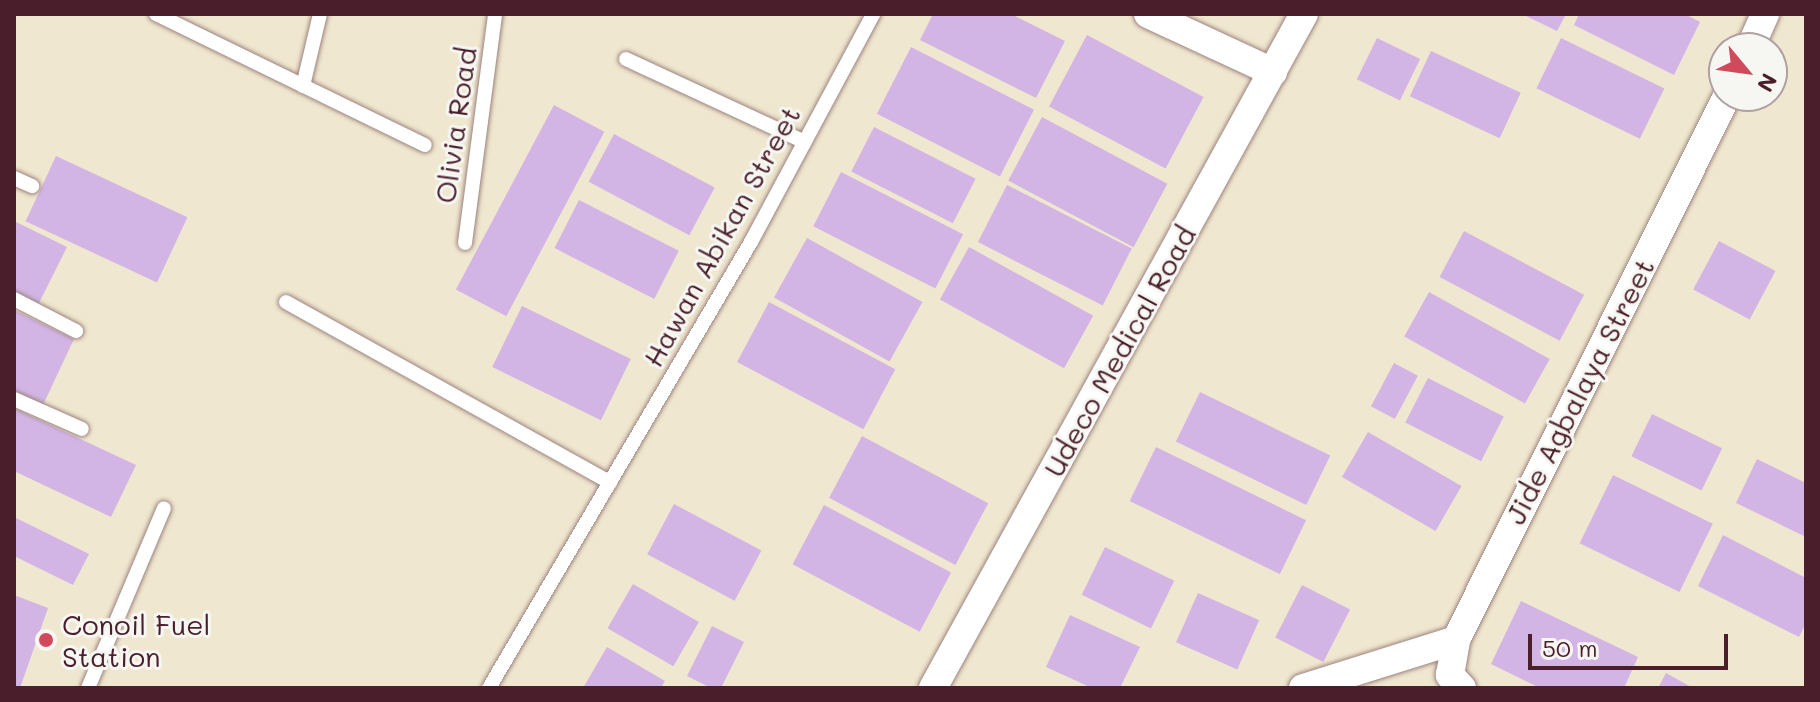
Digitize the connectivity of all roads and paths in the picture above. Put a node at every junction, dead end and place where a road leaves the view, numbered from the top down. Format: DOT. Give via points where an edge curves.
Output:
graph roads {
  1 [pos="156,14"];
  2 [pos="320,14"];
  3 [pos="495,14"];
  4 [pos="873,14"];
  5 [pos="1148,14"];
  6 [pos="1304,14"];
  7 [pos="626,59"];
  8 [pos="1273,72"];
  9 [pos="303,86"];
  10 [pos="1719,112"];
  11 [pos="805,142"];
  12 [pos="425,145"];
  13 [pos="14,178"];
  14 [pos="32,186"];
  15 [pos="465,243"];
  16 [pos="14,299"];
  17 [pos="286,302"];
  18 [pos="76,331"];
  19 [pos="14,399"];
  20 [pos="82,429"];
  21 [pos="610,482"];
  22 [pos="164,508"];
  23 [pos="1456,640"];
  24 [pos="88,688"];
  25 [pos="489,688"];
  26 [pos="933,688"];
  27 [pos="1303,688"];
  28 [pos="1462,688"];
  1 -- 9 [label="lane"];
  2 -- 9 [label="lane"];
  3 -- 15 [label="lane, Olivia Road"];
  4 -- 11 [label="lane, Hawan Abikan Street"];
  5 -- 8 [label="street"];
  6 -- 8 [label="street, Udeco Medical Road"];
  7 -- 11 [label="lane"];
  8 -- 26 [label="street, Udeco Medical Road"];
  9 -- 12 [label="lane"];
  10 -- 23 [label="street, Jide Agbalaya Street"];
  11 -- 21 [label="lane, Hawan Abikan Street"];
  13 -- 14 [label="lane"];
  16 -- 18 [label="lane"];
  17 -- 21 [label="lane"];
  19 -- 20 [label="lane"];
  21 -- 25 [label="lane"];
  22 -- 24 [label="lane"];
  23 -- 27 [label="street"];
  23 -- 28 [label="street, Jide Agbalaya Street" via="1450,675"];
}
